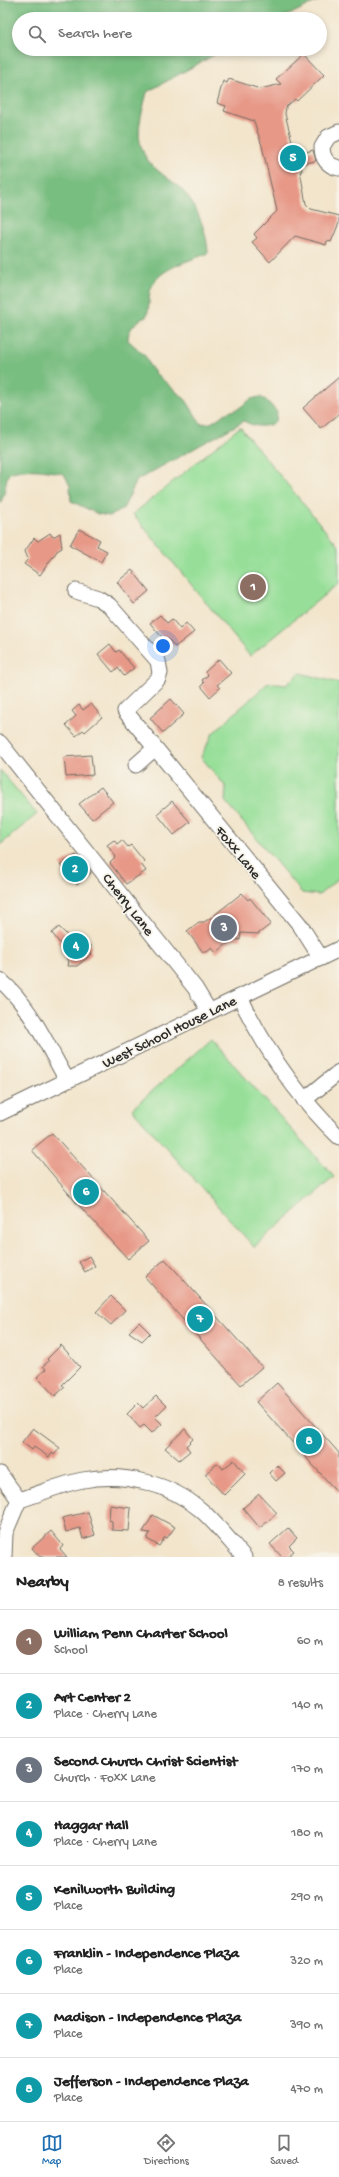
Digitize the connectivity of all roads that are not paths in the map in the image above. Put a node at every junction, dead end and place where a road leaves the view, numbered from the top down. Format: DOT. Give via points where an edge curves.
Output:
graph roads {
  1 [pos="339,132"];
  2 [pos="339,168"];
  3 [pos="76,591"];
  4 [pos="0,743"];
  5 [pos="154,749"];
  6 [pos="136,765"];
  7 [pos="339,949"];
  8 [pos="321,958"];
  9 [pos="0,980"];
  10 [pos="240,997"];
  11 [pos="209,1012"];
  12 [pos="339,1072"];
  13 [pos="67,1080"];
  14 [pos="304,1100"];
  15 [pos="0,1114"];
  16 [pos="339,1137"];
  17 [pos="0,1474"];
  18 [pos="19,1500"];
  19 [pos="4,1557"];
  20 [pos="244,1557"];
  1 -- 2 [label="street" via="328,137 322,148 328,164"];
  3 -- 5 [label="street, Foxx Lane" via="98,598 109,605 158,661 158,679 125,712"];
  4 -- 11 [label="street, Cherry Lane" via="195,988"];
  5 -- 6 [label="street"];
  5 -- 8 [label="street, Foxx Lane" via="300,925"];
  7 -- 8 [label="street, West School House Lane"];
  8 -- 10 [label="street, West School House Lane"];
  9 -- 13 [label="street" via="14,994 48,1043"];
  10 -- 11 [label="street, West School House Lane"];
  10 -- 14 [label="street" via="267,1048"];
  11 -- 13 [label="street, West School House Lane"];
  12 -- 14 [label="street"];
  13 -- 15 [label="street, West School House Lane"];
  14 -- 16 [label="street"];
  17 -- 18 [label="street"];
  18 -- 19 [label="street" via="5,1533"];
  18 -- 20 [label="street" via="68,1483 90,1479 113,1477 147,1482 190,1502 212,1521"];
}
